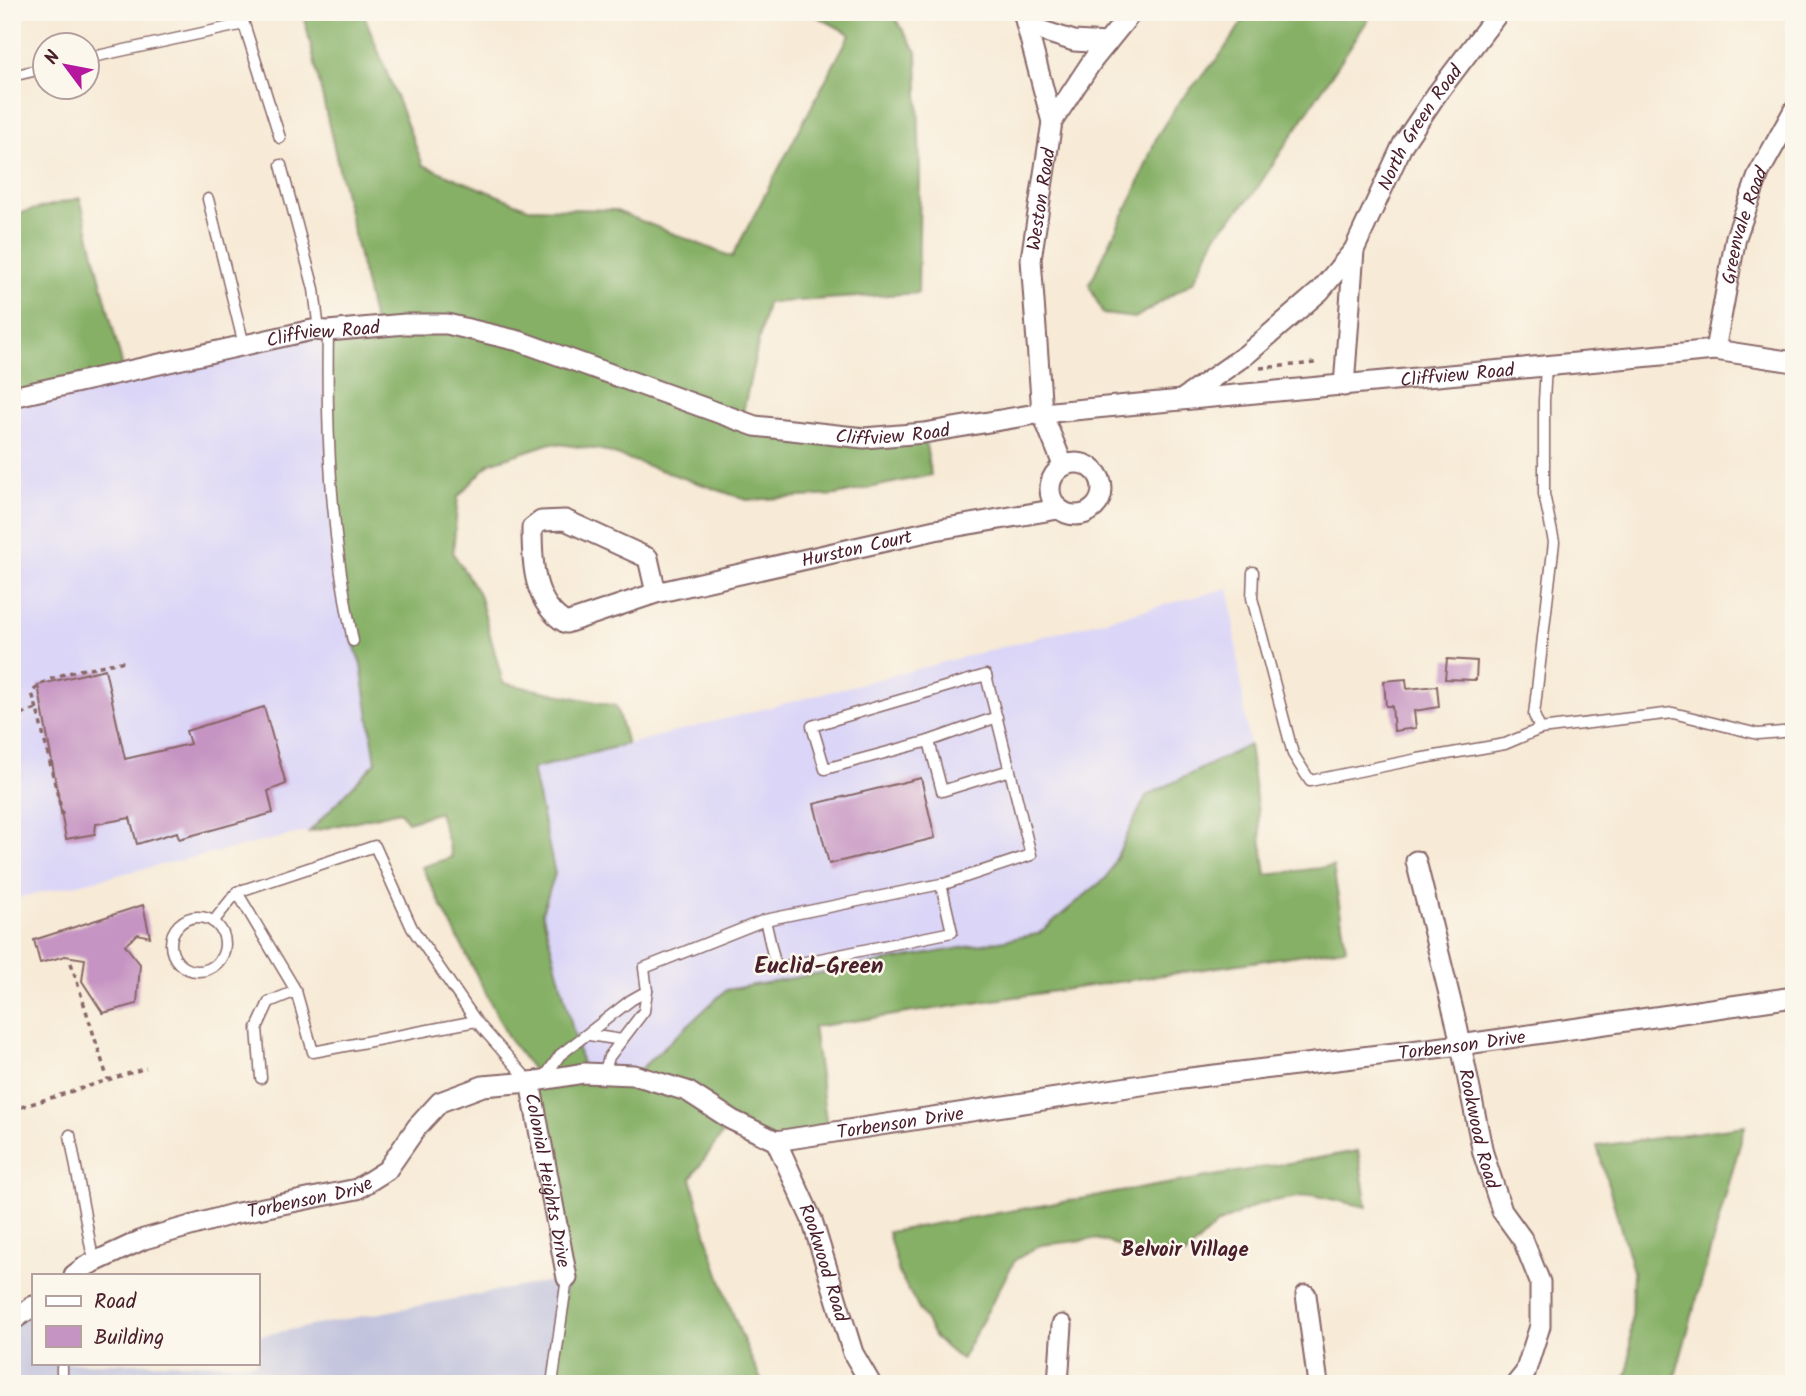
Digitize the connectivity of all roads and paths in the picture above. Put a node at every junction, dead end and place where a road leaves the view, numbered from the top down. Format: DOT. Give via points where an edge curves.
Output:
graph roads {
  1 [pos="1132,12"];
  2 [pos="1499,12"];
  3 [pos="1025,19"];
  4 [pos="1107,43"];
  5 [pos="102,55"];
  6 [pos="32,71"];
  7 [pos="12,76"];
  8 [pos="1794,110"];
  9 [pos="1052,122"];
  10 [pos="280,138"];
  11 [pos="281,165"];
  12 [pos="208,199"];
  13 [pos="1354,250"];
  14 [pos="324,331"];
  15 [pos="244,345"];
  16 [pos="1716,350"];
  17 [pos="1794,362"];
  18 [pos="1316,363"];
  19 [pos="1546,366"];
  20 [pos="1260,368"];
  21 [pos="1344,386"];
  22 [pos="12,397"];
  23 [pos="1183,398"];
  24 [pos="1042,413"];
  25 [pos="1063,465"];
  26 [pos="1058,509"];
  27 [pos="1253,572"];
  28 [pos="656,593"];
  29 [pos="352,641"];
  30 [pos="125,662"];
  31 [pos="37,709"];
  32 [pos="12,717"];
  33 [pos="997,717"];
  34 [pos="1540,729"];
  35 [pos="1794,731"];
  36 [pos="929,741"];
  37 [pos="1010,770"];
  38 [pos="63,817"];
  39 [pos="1416,861"];
  40 [pos="941,885"];
  41 [pos="237,892"];
  42 [pos="765,920"];
  43 [pos="213,922"];
  44 [pos="71,962"];
  45 [pos="296,990"];
  46 [pos="647,991"];
  47 [pos="1794,997"];
  48 [pos="476,1021"];
  49 [pos="589,1035"];
  50 [pos="622,1040"];
  51 [pos="1460,1045"];
  52 [pos="146,1068"];
  53 [pos="604,1074"];
  54 [pos="261,1079"];
  55 [pos="108,1080"];
  56 [pos="536,1081"];
  57 [pos="12,1110"];
  58 [pos="70,1135"];
  59 [pos="776,1141"];
  60 [pos="96,1261"];
  61 [pos="76,1274"];
  62 [pos="567,1279"];
  63 [pos="1306,1294"];
  64 [pos="32,1307"];
  65 [pos="12,1321"];
  66 [pos="1062,1325"];
  67 [pos="62,1367"];
  68 [pos="62,1384"];
  69 [pos="552,1384"];
  70 [pos="871,1384"];
  71 [pos="1058,1384"];
  72 [pos="1318,1384"];
  73 [pos="1516,1384"];
  1 -- 4 [label="street, Weston Road"];
  2 -- 13 [label="street, North Green Road" via="1404,144"];
  3 -- 4 [label="street" via="1074,41"];
  3 -- 9 [label="street"];
  4 -- 9 [label="street, Weston Road"];
  5 -- 10 [label="lane" via="244,24"];
  6 -- 7 [label="lane"];
  8 -- 16 [label="street, Greenvale Road" via="1759,173 1736,237"];
  9 -- 24 [label="street, Weston Road" via="1031,259"];
  11 -- 14 [label="lane"];
  12 -- 15 [label="lane"];
  13 -- 21 [label="street, North Green Road"];
  13 -- 23 [label="street, North Green Road" via="1320,291 1247,354"];
  14 -- 15 [label="street, Cliffview Road"];
  14 -- 24 [label="street, Cliffview Road" via="447,324 519,341 748,423 782,429 864,438 925,433"];
  14 -- 29 [label="lane" via="329,483"];
  15 -- 22 [label="street, Cliffview Road"];
  16 -- 17 [label="street, Cliffview Road"];
  16 -- 19 [label="street, Cliffview Road"];
  18 -- 20 [label="path"];
  19 -- 21 [label="street, Cliffview Road"];
  19 -- 34 [label="lane" via="1544,494 1554,542 1534,715"];
  21 -- 23 [label="street, Cliffview Road"];
  23 -- 24 [label="street, Cliffview Road"];
  24 -- 25 [label="street"];
  25 -- 26 [label="street" via="1049,486"];
  25 -- 26 [label="street, Hurston Court" via="1081,463 1096,471 1102,488 1097,505 1083,515"];
  26 -- 28 [label="street, Hurston Court" via="935,530"];
  27 -- 34 [label="lane" via="1252,598 1293,754 1310,781 1505,744"];
  28 -- 28 [label="street, Hurston Court" via="648,558 565,520 541,522 532,528 534,576 555,617 566,623"];
  30 -- 31 [label="path" via="49,679 32,693"];
  31 -- 32 [label="path"];
  31 -- 38 [label="path"];
  33 -- 36 [label="lane"];
  33 -- 36 [label="lane" via="986,675 812,726 825,769"];
  33 -- 37 [label="lane"];
  34 -- 35 [label="lane" via="1673,713 1759,734"];
  36 -- 37 [label="lane" via="943,791"];
  37 -- 40 [label="lane" via="1031,855"];
  39 -- 51 [label="street, Rookwood Road"];
  40 -- 42 [label="lane"];
  40 -- 42 [label="lane" via="952,932 803,963 776,968"];
  41 -- 43 [label="lane"];
  41 -- 45 [label="lane"];
  41 -- 48 [label="lane" via="375,846 412,928"];
  42 -- 46 [label="lane" via="644,968"];
  43 -- 43 [label="lane" via="196,917 175,930 173,955 186,968 203,970 223,953 223,936"];
  44 -- 55 [label="path"];
  45 -- 48 [label="lane" via="313,1052"];
  45 -- 54 [label="lane" via="269,1002 257,1028"];
  46 -- 49 [label="lane"];
  46 -- 50 [label="lane" via="644,1011"];
  47 -- 51 [label="street, Torbenson Drive"];
  48 -- 56 [label="lane"];
  49 -- 50 [label="lane"];
  49 -- 56 [label="lane" via="560,1055"];
  50 -- 53 [label="lane" via="609,1057"];
  51 -- 59 [label="street, Torbenson Drive" via="1174,1080"];
  51 -- 73 [label="street, Rookwood Road" via="1486,1165 1502,1210 1523,1240 1540,1282 1540,1326 1525,1373"];
  52 -- 55 [label="path"];
  53 -- 56 [label="street, Torbenson Drive"];
  53 -- 59 [label="street, Torbenson Drive" via="634,1075 687,1091"];
  55 -- 57 [label="path"];
  56 -- 60 [label="street, Torbenson Drive" via="483,1086 440,1102 387,1170 358,1189 233,1214 144,1239"];
  56 -- 62 [label="street, Colonial Heights Drive"];
  58 -- 60 [label="lane"];
  59 -- 70 [label="street, Rookwood Road" via="812,1220 853,1353"];
  60 -- 61 [label="street, Torbenson Drive"];
  62 -- 69 [label="lane"];
  63 -- 72 [label="street"];
  64 -- 65 [label="street"];
  66 -- 71 [label="street"];
  67 -- 68 [label="lane"];
}
